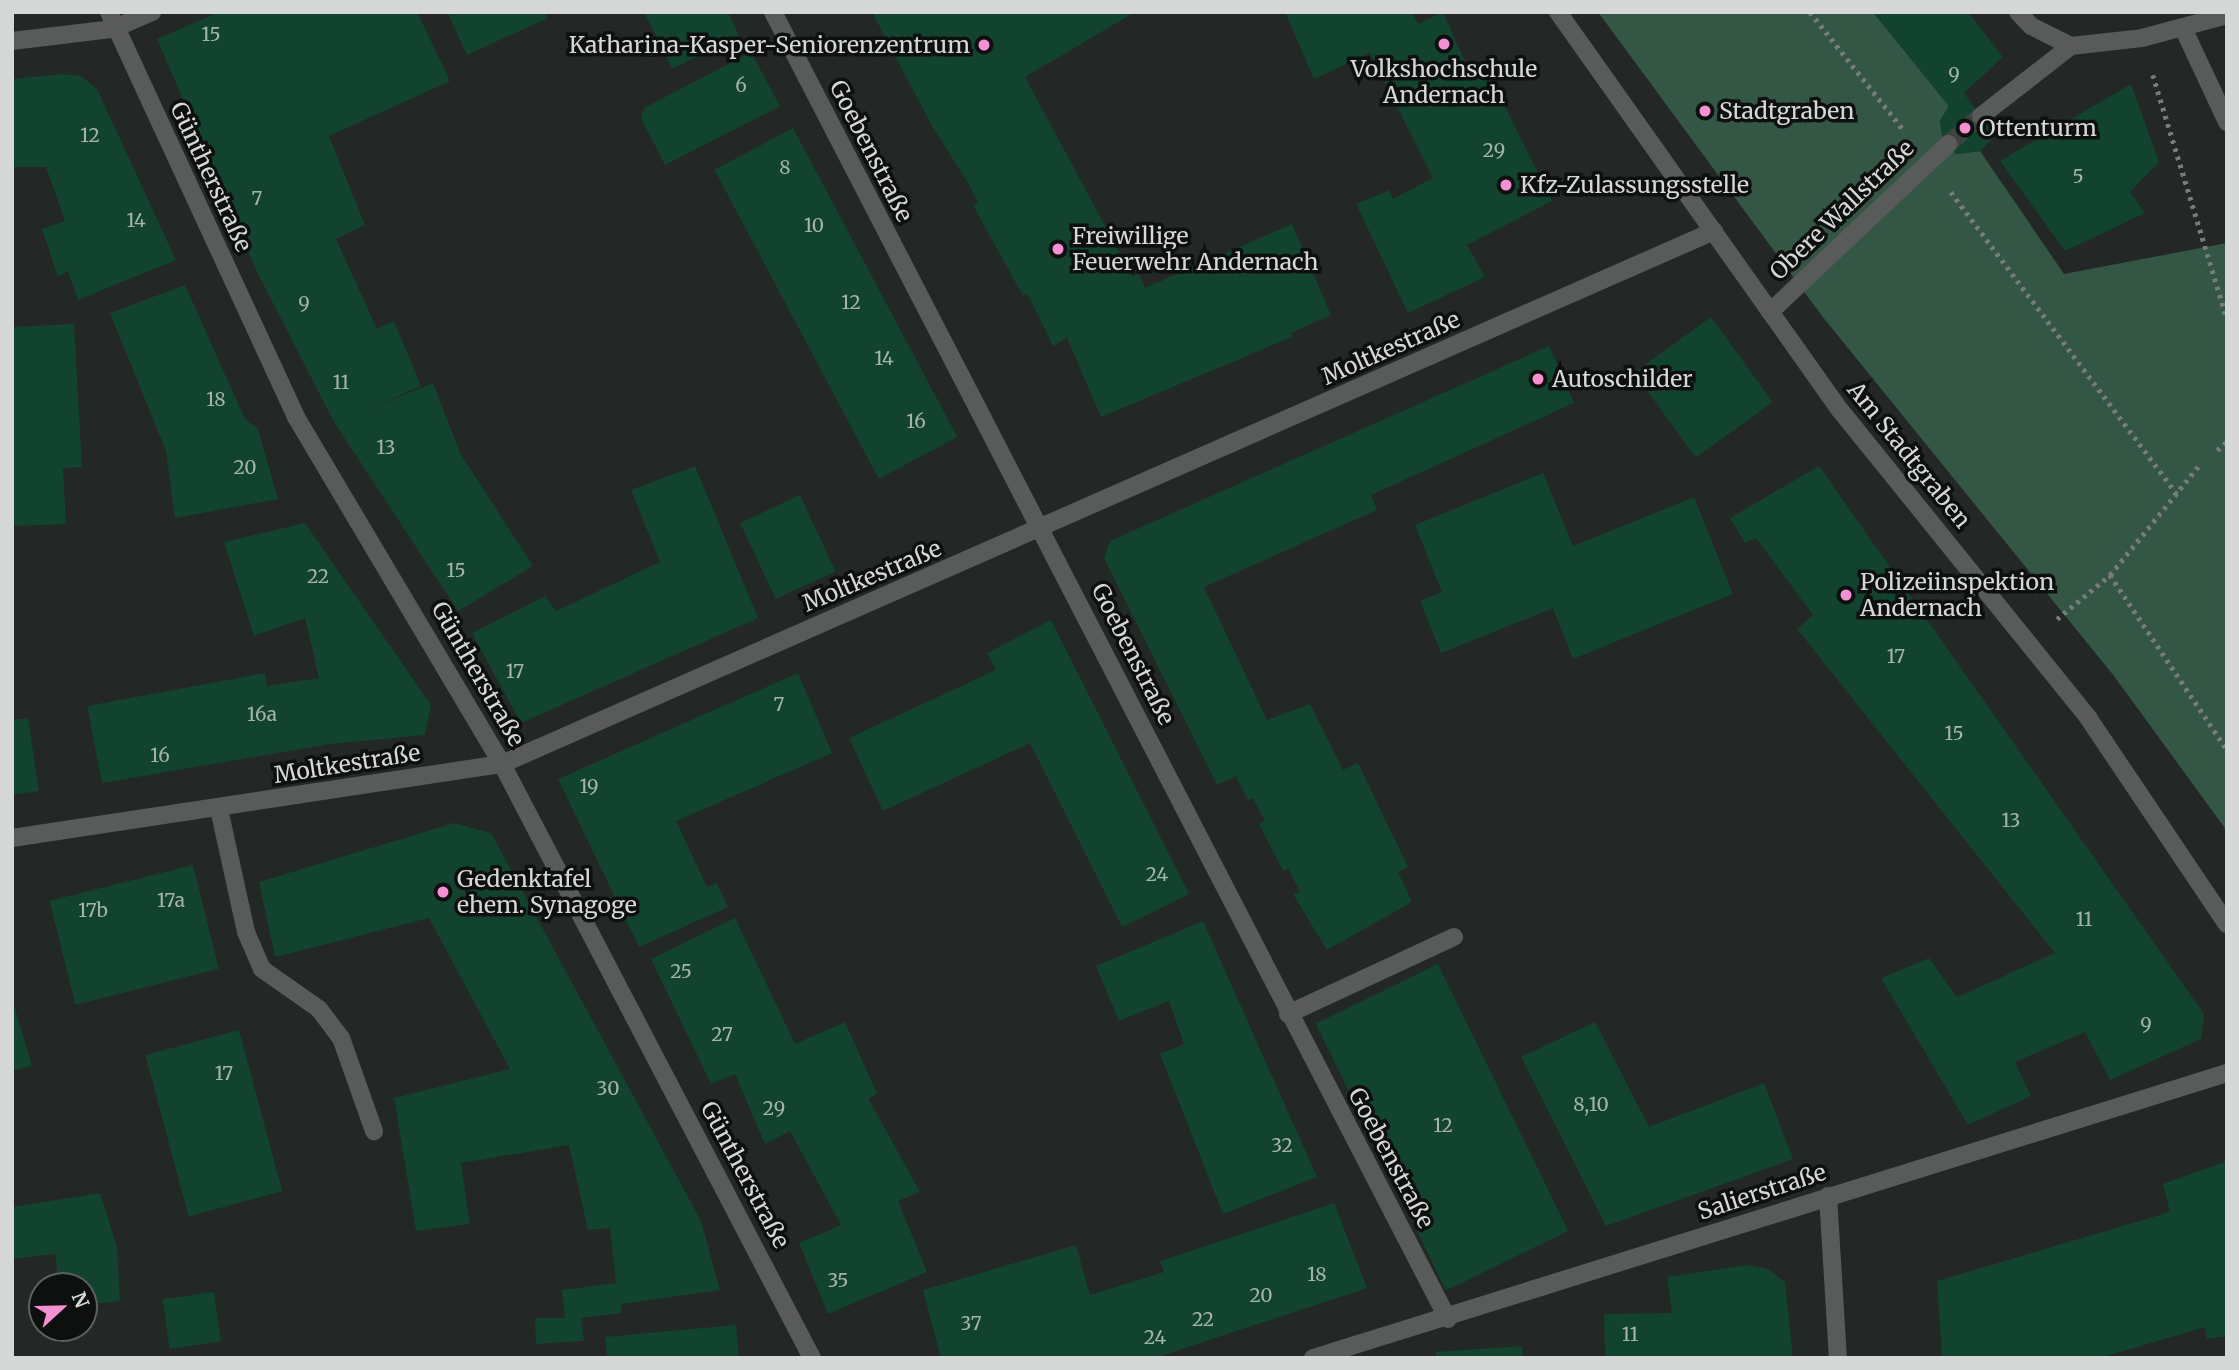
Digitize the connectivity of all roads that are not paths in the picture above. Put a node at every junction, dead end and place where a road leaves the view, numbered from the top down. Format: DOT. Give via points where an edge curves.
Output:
graph roads {
  1 [pos="152,12"];
  2 [pos="773,12"];
  3 [pos="1558,12"];
  4 [pos="2018,12"];
  5 [pos="2227,15"];
  6 [pos="2206,17"];
  7 [pos="111,20"];
  8 [pos="2183,28"];
  9 [pos="12,41"];
  10 [pos="2071,46"];
  11 [pos="1981,116"];
  12 [pos="2227,122"];
  13 [pos="1948,144"];
  14 [pos="1714,231"];
  15 [pos="1770,312"];
  16 [pos="1038,531"];
  17 [pos="502,764"];
  18 [pos="219,809"];
  19 [pos="12,838"];
  20 [pos="2227,924"];
  21 [pos="1454,937"];
  22 [pos="1288,1014"];
  23 [pos="2227,1073"];
  24 [pos="374,1131"];
  25 [pos="1828,1196"];
  26 [pos="1448,1319"];
  27 [pos="812,1358"];
  28 [pos="1313,1358"];
  29 [pos="1838,1358"];
  1 -- 7 [label="street"];
  2 -- 16 [label="street, Goebenstraße"];
  3 -- 14 [label="street, Am Stadtgraben"];
  4 -- 10 [label="street" via="2031,26"];
  5 -- 6 [label="street"];
  6 -- 8 [label="street"];
  7 -- 9 [label="street"];
  7 -- 17 [label="street, Güntherstraße" via="296,417"];
  8 -- 10 [label="street"];
  8 -- 12 [label="street"];
  10 -- 11 [label="street"];
  13 -- 15 [label="street, Obere Wallstraße"];
  14 -- 15 [label="street, Am Stadtgraben"];
  14 -- 16 [label="street, Moltkestraße"];
  15 -- 20 [label="street, Am Stadtgraben" via="1840,410 2089,719"];
  16 -- 17 [label="street, Moltkestraße"];
  16 -- 22 [label="street, Goebenstraße" via="1065,575"];
  17 -- 18 [label="street, Moltkestraße"];
  17 -- 27 [label="street, Güntherstraße"];
  18 -- 19 [label="street, Moltkestraße"];
  18 -- 24 [label="street" via="246,932 262,969 319,1009 341,1038"];
  21 -- 22 [label="street"];
  22 -- 26 [label="street, Goebenstraße"];
  23 -- 25 [label="street, Salierstraße"];
  25 -- 26 [label="street, Salierstraße"];
  25 -- 29 [label="street"];
  26 -- 28 [label="street, Salierstraße"];
}
